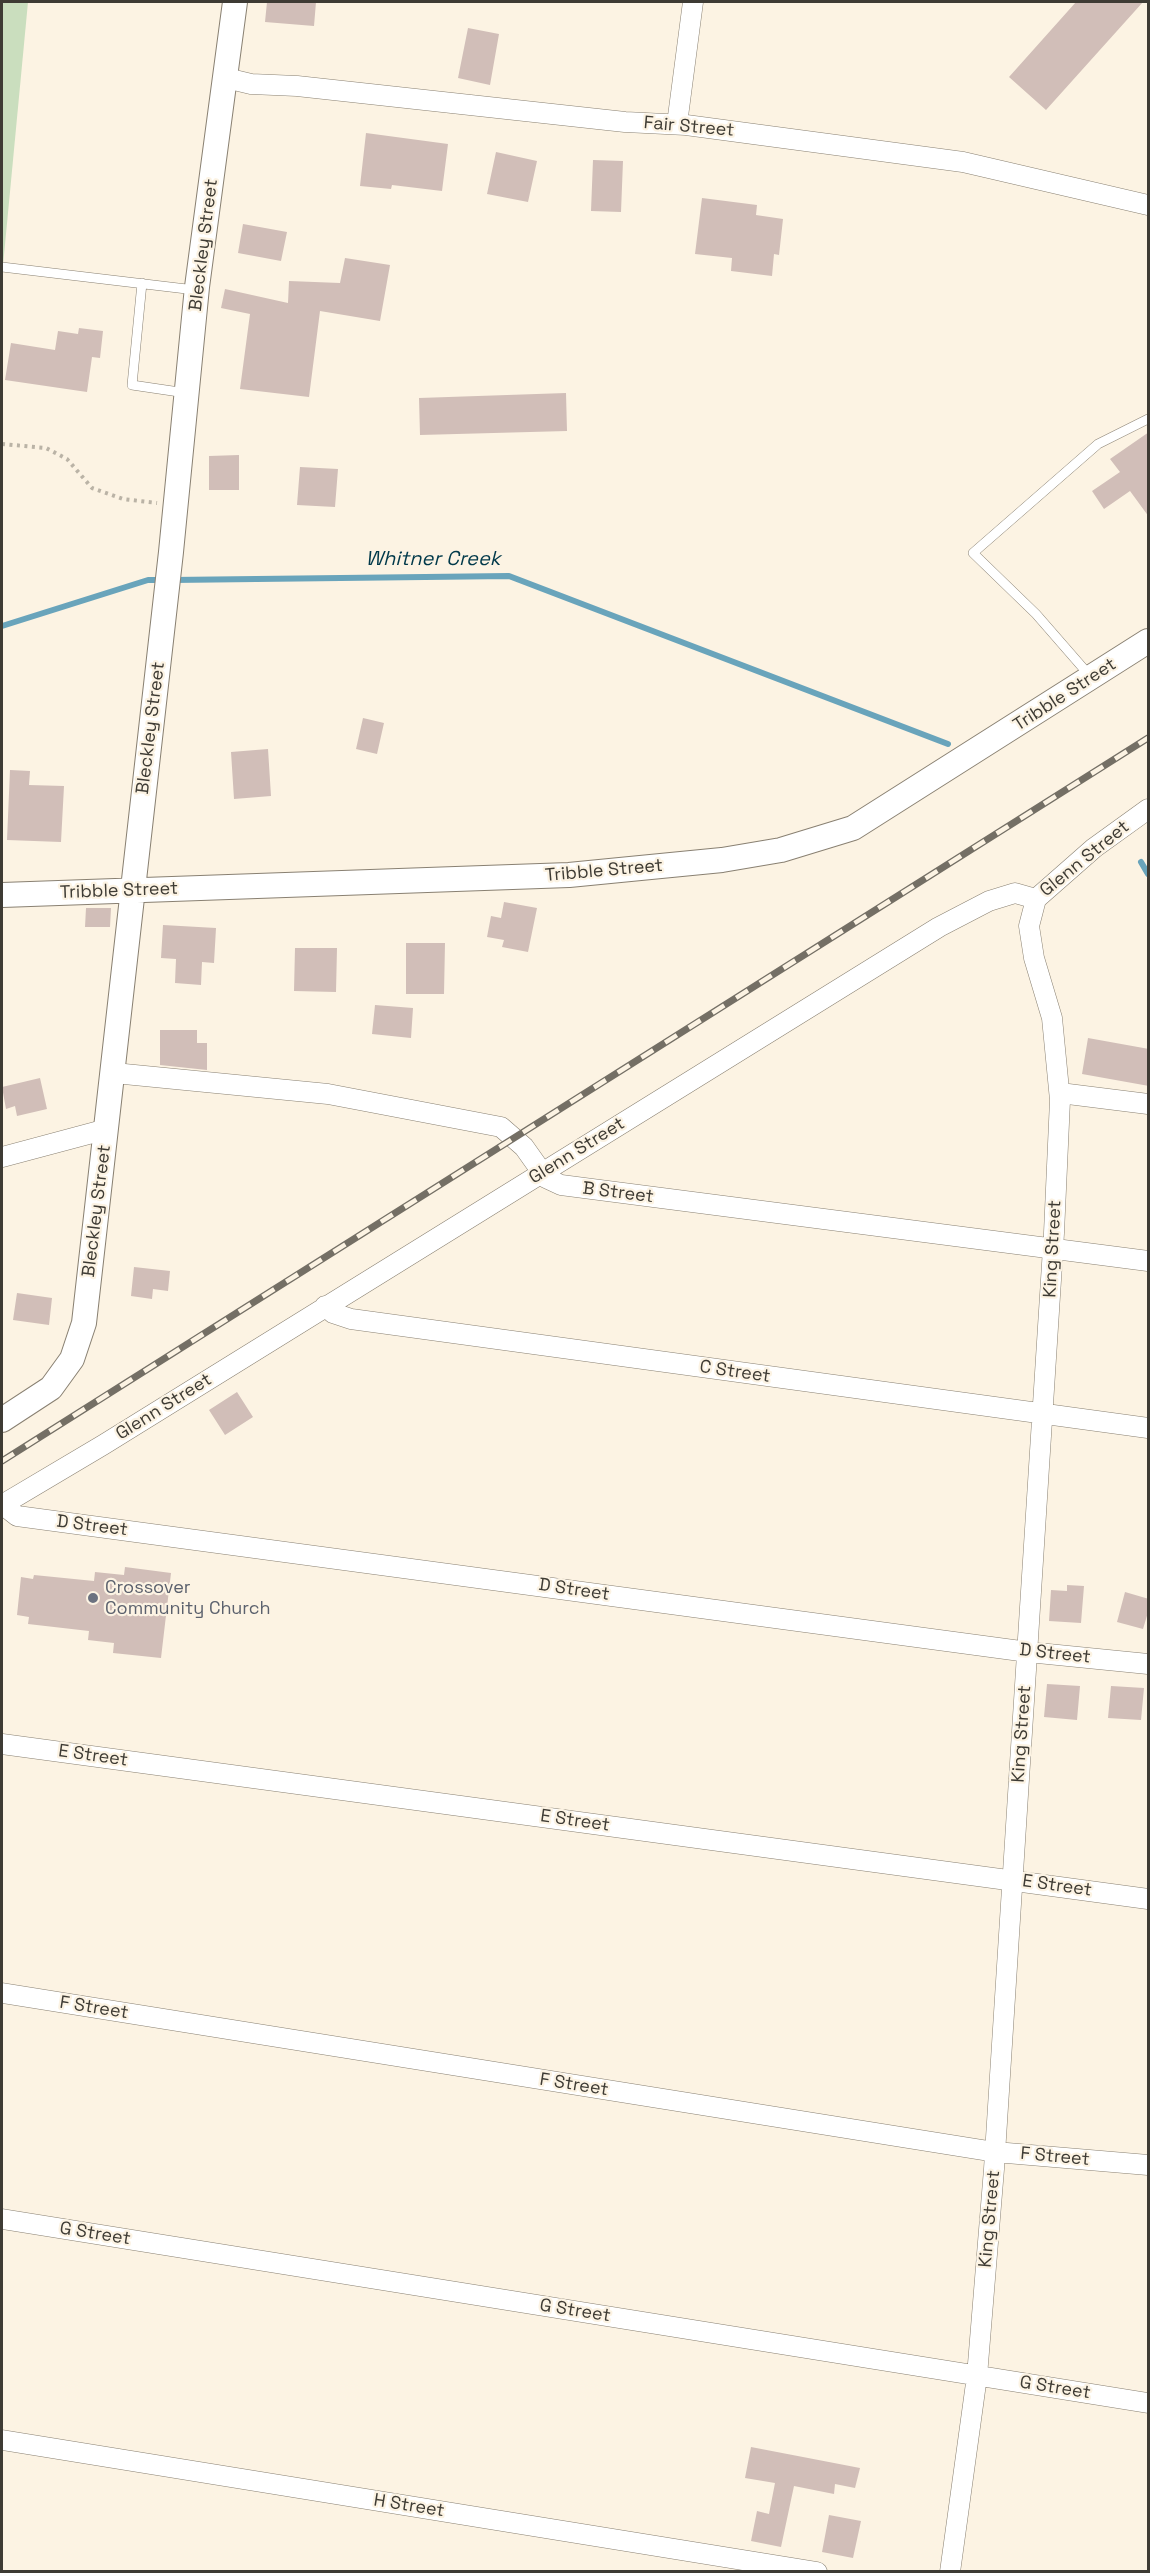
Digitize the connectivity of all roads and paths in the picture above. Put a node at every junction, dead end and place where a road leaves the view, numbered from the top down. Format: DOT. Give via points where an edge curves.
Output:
graph roads {
  1 [pos="236,2"];
  2 [pos="693,2"];
  3 [pos="226,78"];
  4 [pos="677,124"];
  5 [pos="1149,205"];
  6 [pos="2,267"];
  7 [pos="142,284"];
  8 [pos="197,290"];
  9 [pos="187,393"];
  10 [pos="1149,419"];
  11 [pos="2,444"];
  12 [pos="176,506"];
  13 [pos="1149,641"];
  14 [pos="1091,678"];
  15 [pos="1149,809"];
  16 [pos="132,892"];
  17 [pos="2,895"];
  18 [pos="1036,899"];
  19 [pos="114,1073"];
  20 [pos="1060,1093"];
  21 [pos="1149,1104"];
  22 [pos="106,1129"];
  23 [pos="2,1157"];
  24 [pos="541,1172"];
  25 [pos="1053,1249"];
  26 [pos="1149,1261"];
  27 [pos="325,1306"];
  28 [pos="1042,1414"];
  29 [pos="2,1420"];
  30 [pos="1149,1428"];
  31 [pos="2,1505"];
  32 [pos="1028,1652"];
  33 [pos="1149,1664"];
  34 [pos="2,1744"];
  35 [pos="1012,1880"];
  36 [pos="1149,1899"];
  37 [pos="2,1993"];
  38 [pos="995,2152"];
  39 [pos="1149,2165"];
  40 [pos="2,2219"];
  41 [pos="977,2376"];
  42 [pos="1149,2403"];
  43 [pos="2,2440"];
  44 [pos="817,2571"];
  45 [pos="950,2571"];
  1 -- 3 [label="street, Bleckley Street"];
  2 -- 4 [label="street"];
  3 -- 4 [label="street, Fair Street" via="251,84"];
  3 -- 8 [label="street, Bleckley Street"];
  4 -- 5 [label="street, Fair Street" via="963,162"];
  6 -- 7 [label="lane"];
  7 -- 8 [label="lane"];
  7 -- 9 [label="lane" via="132,385"];
  8 -- 9 [label="street, Bleckley Street"];
  9 -- 12 [label="street, Bleckley Street"];
  10 -- 14 [label="lane" via="1098,444 973,553 1036,614"];
  11 -- 12 [label="path" via="45,448 67,459 92,488 123,499"];
  12 -- 16 [label="street, Bleckley Street"];
  13 -- 14 [label="street, Tribble Street"];
  14 -- 16 [label="street, Tribble Street" via="853,828 781,850 722,860 569,875"];
  15 -- 18 [label="street, Glenn Street" via="1094,848"];
  16 -- 17 [label="street, Tribble Street"];
  16 -- 19 [label="street, Bleckley Street"];
  18 -- 20 [label="street, King Street" via="1029,927 1052,1018"];
  18 -- 24 [label="street, Glenn Street" via="1015,893 939,927"];
  19 -- 22 [label="street, Bleckley Street"];
  19 -- 24 [label="street, B Street" via="328,1094 501,1127 524,1147"];
  20 -- 21 [label="street"];
  20 -- 25 [label="street, King Street"];
  22 -- 23 [label="street"];
  22 -- 29 [label="street, Bleckley Street" via="84,1323 72,1359 51,1389"];
  24 -- 25 [label="street, B Street" via="561,1185"];
  24 -- 27 [label="street, Glenn Street"];
  25 -- 26 [label="street, B Street"];
  25 -- 28 [label="street, King Street"];
  27 -- 28 [label="street, C Street" via="351,1319"];
  27 -- 31 [label="street, Glenn Street"];
  28 -- 30 [label="street, C Street"];
  28 -- 32 [label="street, King Street"];
  31 -- 32 [label="street, D Street" via="17,1516"];
  32 -- 33 [label="street, D Street"];
  32 -- 35 [label="street, King Street"];
  34 -- 35 [label="street, E Street"];
  35 -- 36 [label="street, E Street"];
  35 -- 38 [label="street, King Street"];
  37 -- 38 [label="street, F Street"];
  38 -- 39 [label="street, F Street"];
  38 -- 41 [label="street, King Street"];
  40 -- 41 [label="street, G Street"];
  41 -- 42 [label="street, G Street"];
  41 -- 45 [label="street, King Street"];
  43 -- 44 [label="street, H Street"];
}
